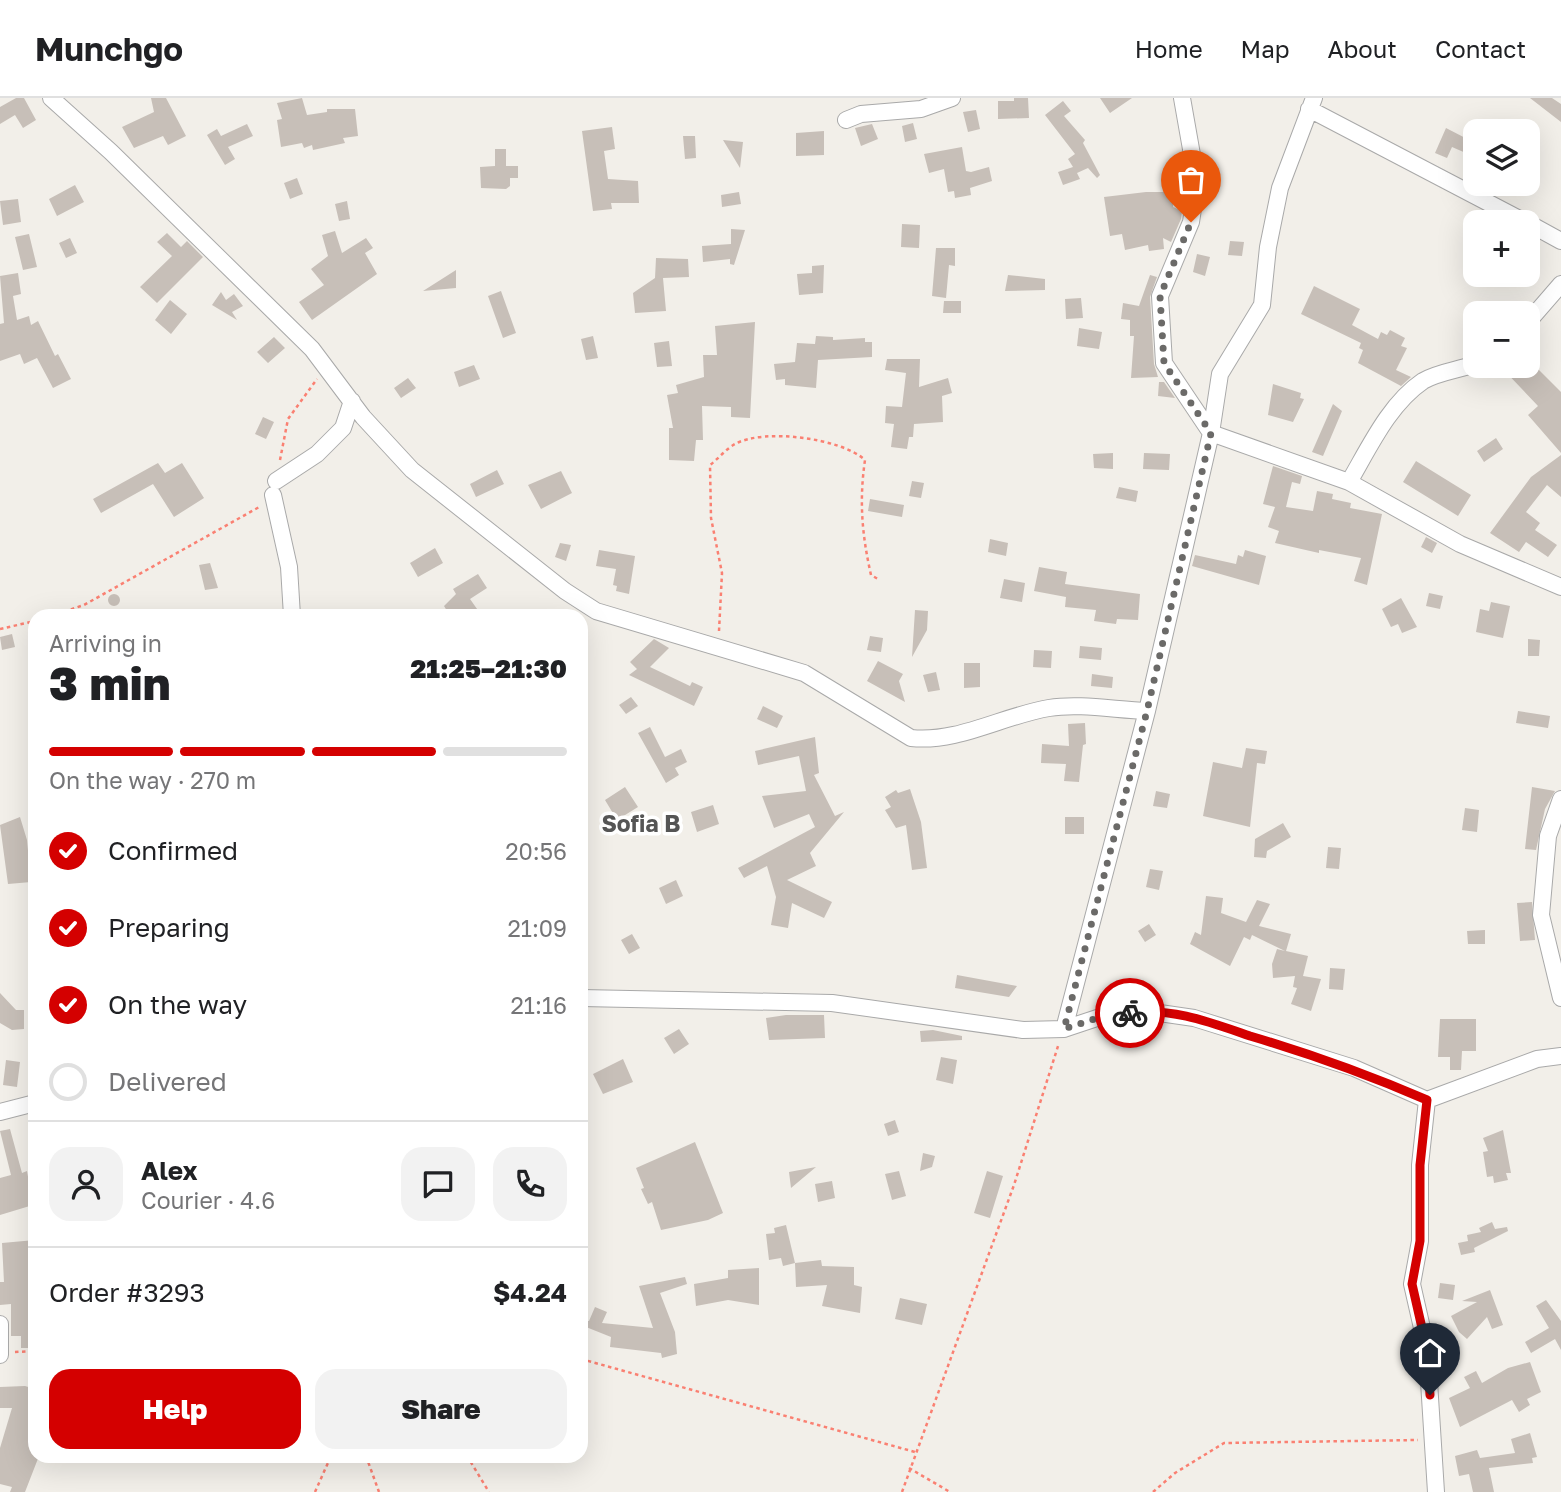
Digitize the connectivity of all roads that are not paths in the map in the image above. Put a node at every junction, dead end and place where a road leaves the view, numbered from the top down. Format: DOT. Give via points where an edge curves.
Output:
graph roads {
  1 [pos="51,98"];
  2 [pos="952,98"];
  3 [pos="1182,98"];
  4 [pos="1312,103"];
  5 [pos="919,104"];
  6 [pos="846,120"];
  7 [pos="1504,210"];
  8 [pos="1540,230"];
  9 [pos="1561,241"];
  10 [pos="1561,284"];
  11 [pos="1540,308"];
  12 [pos="1463,368"];
  13 [pos="352,401"];
  14 [pos="343,428"];
  15 [pos="373,428"];
  16 [pos="1211,433"];
  17 [pos="1349,482"];
  18 [pos="1561,587"];
  19 [pos="292,609"];
  20 [pos="1147,711"];
  21 [pos="1561,799"];
  22 [pos="588,998"];
  23 [pos="1561,998"];
  24 [pos="1064,1029"];
  25 [pos="1561,1056"];
  26 [pos="1427,1100"];
  27 [pos="28,1105"];
  28 [pos="0,1112"];
  29 [pos="0,1324"];
  30 [pos="1,1354"];
  31 [pos="1436,1492"];
  1 -- 13 [label="street" via="304,341"];
  2 -- 5 [label="street"];
  3 -- 16 [label="street" via="1198,183 1191,222 1160,296 1164,363"];
  4 -- 7 [label="street"];
  4 -- 16 [label="street" via="1280,188 1262,305 1220,374"];
  5 -- 6 [label="street"];
  8 -- 9 [label="street"];
  10 -- 11 [label="street"];
  12 -- 17 [label="street" via="1426,380 1406,395"];
  13 -- 14 [label="street"];
  13 -- 15 [label="street"];
  14 -- 15 [label="street"];
  14 -- 19 [label="street" via="275,488"];
  15 -- 20 [label="street" via="412,470 596,611 804,673 911,738 950,737 1019,713 1053,707"];
  16 -- 17 [label="street"];
  16 -- 20 [label="street"];
  17 -- 18 [label="street" via="1460,544"];
  20 -- 24 [label="street"];
  21 -- 23 [label="street" via="1548,836 1541,915"];
  22 -- 24 [label="street" via="832,1003 1023,1030"];
  24 -- 26 [label="street" via="1097,1018 1146,1011 1194,1018 1354,1068"];
  25 -- 26 [label="street" via="1537,1059"];
  26 -- 31 [label="street" via="1420,1165 1420,1241 1412,1284 1427,1350"];
  27 -- 28 [label="street"];
  29 -- 30 [label="street"];
}
